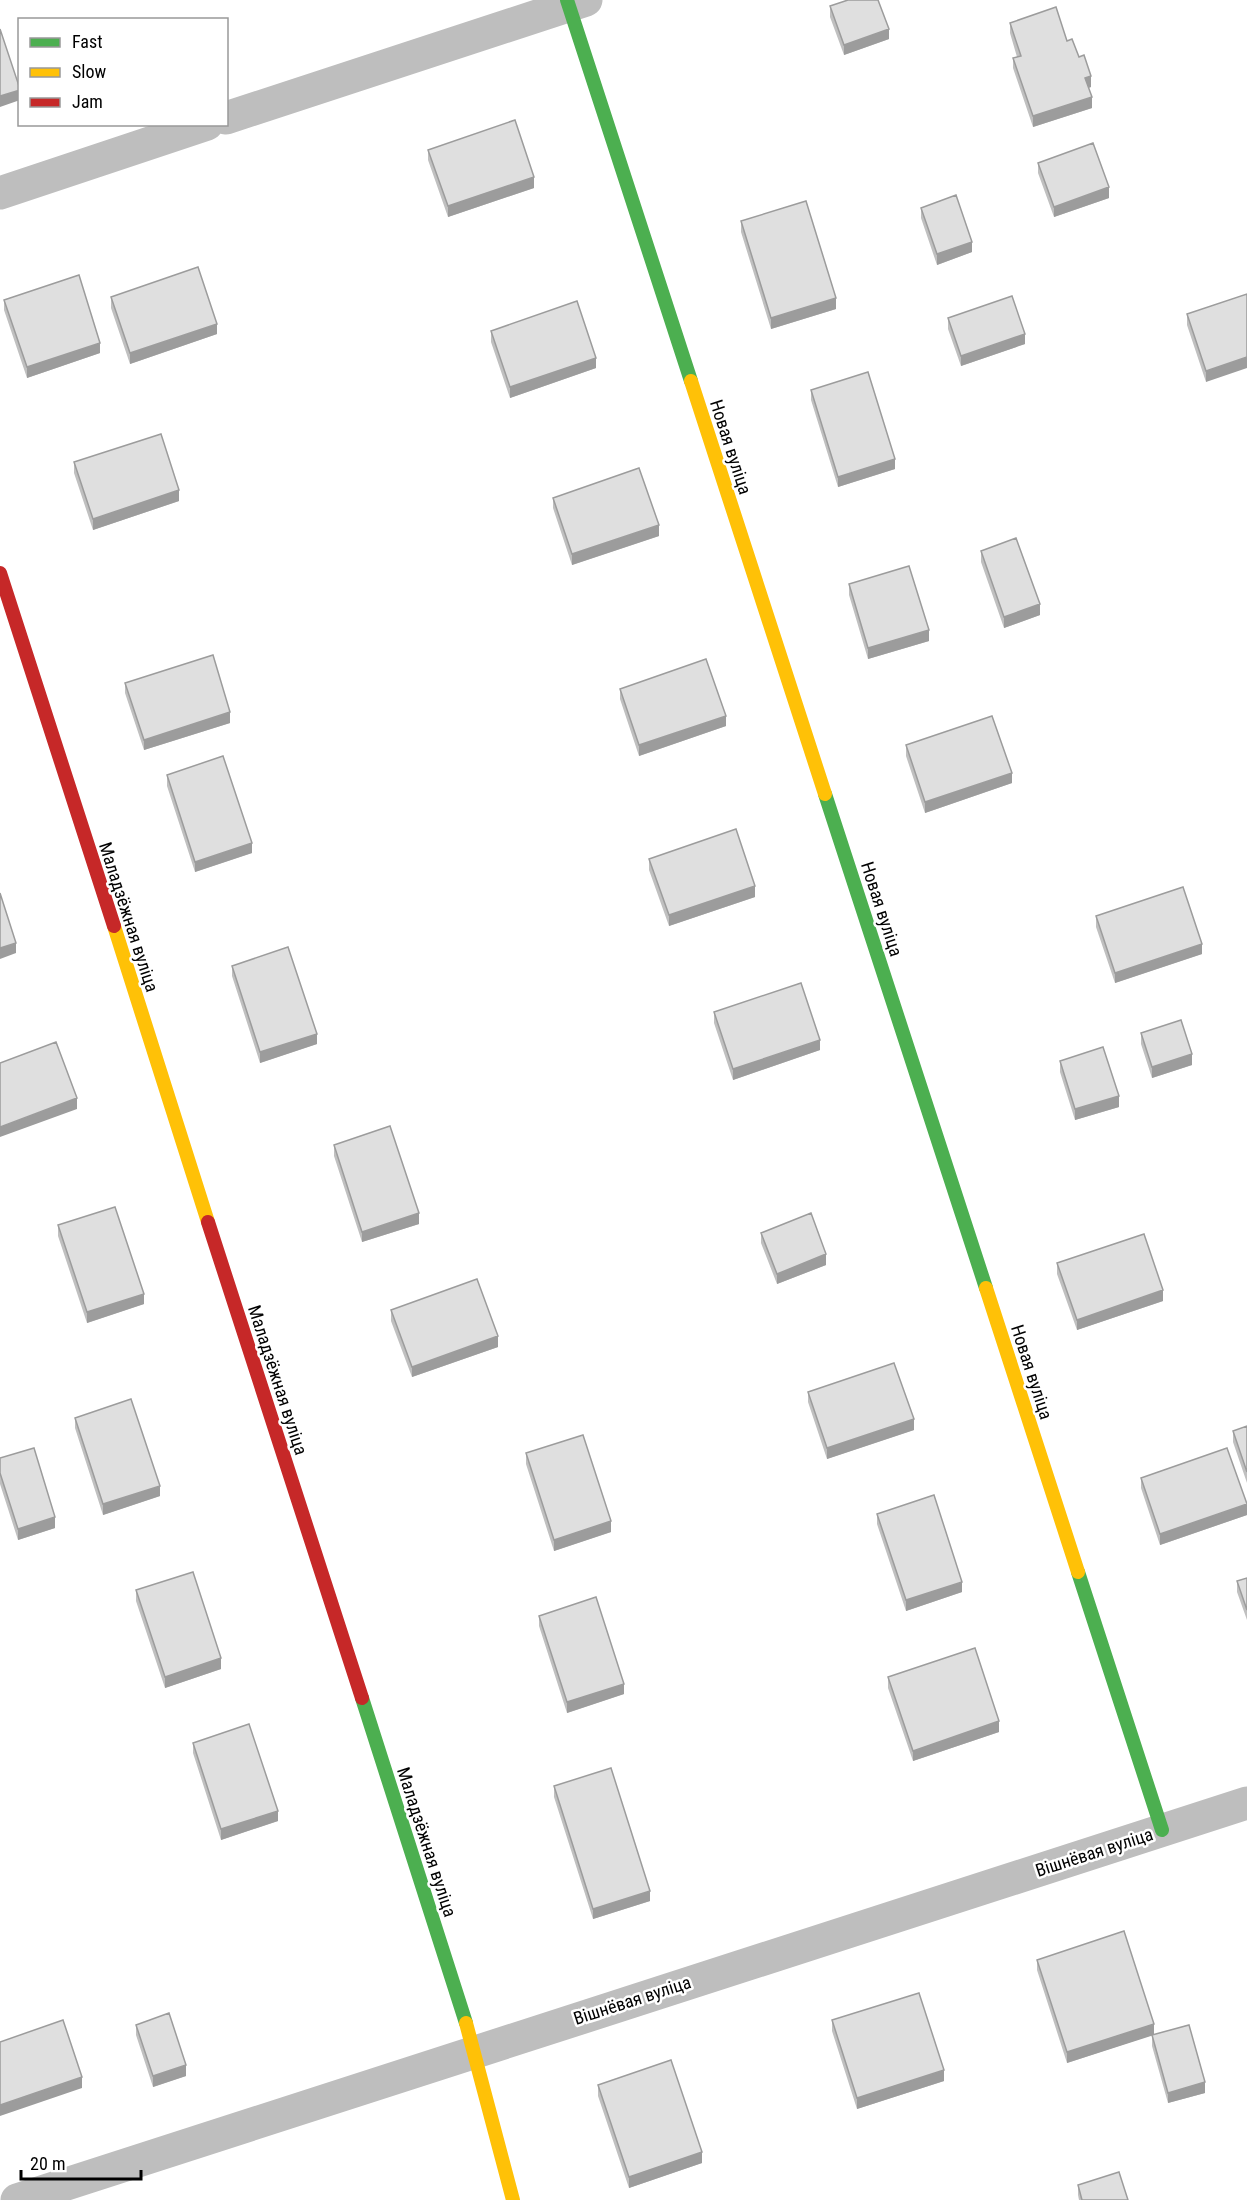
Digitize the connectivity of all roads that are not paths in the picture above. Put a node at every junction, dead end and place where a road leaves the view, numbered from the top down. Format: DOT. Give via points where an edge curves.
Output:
graph roads {
  1 [pos="574,2"];
  2 [pos="228,117"];
  3 [pos="201,126"];
  4 [pos="0,193"];
  5 [pos="0,573"];
  6 [pos="1247,1803"];
  7 [pos="1162,1830"];
  8 [pos="475,2051"];
  9 [pos="17,2200"];
  10 [pos="513,2200"];
  1 -- 2 [label="street"];
  1 -- 7 [label="street, Новая вуліца"];
  3 -- 4 [label="street"];
  5 -- 8 [label="street, Маладзёжная вуліца"];
  6 -- 7 [label="street, Вішнёвая вуліца"];
  7 -- 8 [label="street, Вішнёвая вуліца"];
  8 -- 9 [label="street, Вішнёвая вуліца"];
  8 -- 10 [label="street, Маладзёжная вуліца"];
}
